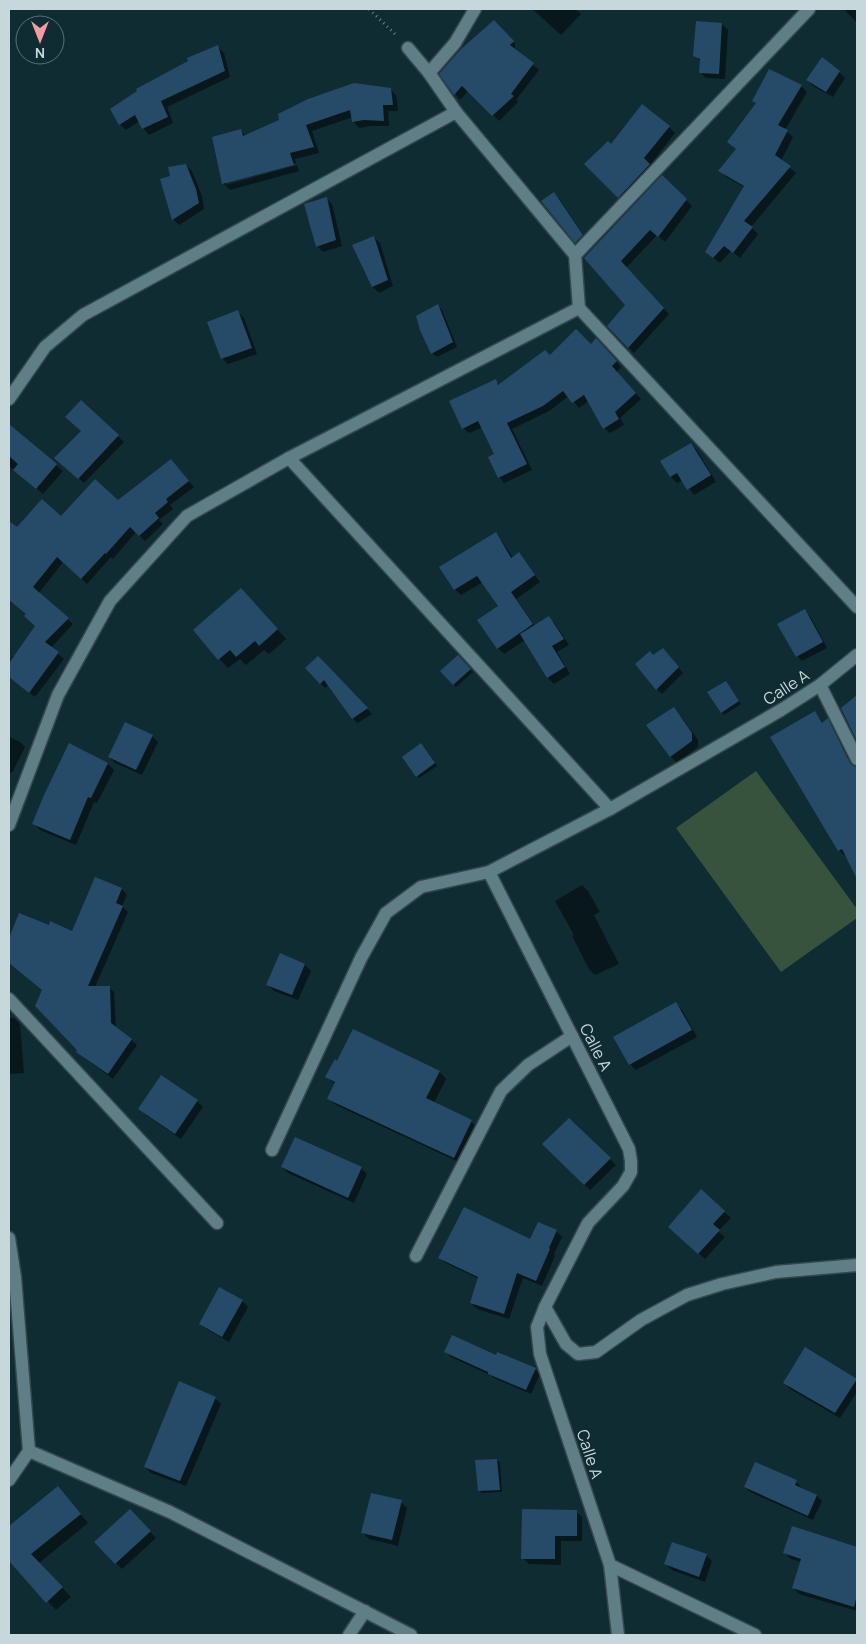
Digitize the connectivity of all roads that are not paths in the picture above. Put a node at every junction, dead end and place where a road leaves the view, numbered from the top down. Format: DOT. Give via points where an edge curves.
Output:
graph roads {
  1 [pos="476,9"];
  2 [pos="810,9"];
  3 [pos="408,48"];
  4 [pos="429,73"];
  5 [pos="456,112"];
  6 [pos="575,255"];
  7 [pos="579,308"];
  8 [pos="9,399"];
  9 [pos="289,458"];
  10 [pos="857,607"];
  11 [pos="857,655"];
  12 [pos="820,685"];
  13 [pos="857,758"];
  14 [pos="610,809"];
  15 [pos="9,825"];
  16 [pos="489,872"];
  17 [pos="9,999"];
  18 [pos="572,1036"];
  19 [pos="272,1150"];
  20 [pos="217,1224"];
  21 [pos="9,1238"];
  22 [pos="416,1256"];
  23 [pos="857,1265"];
  24 [pos="546,1307"];
  25 [pos="29,1451"];
  26 [pos="9,1480"];
  27 [pos="610,1565"];
  28 [pos="365,1611"];
  29 [pos="349,1635"];
  30 [pos="412,1635"];
  31 [pos="618,1635"];
  32 [pos="755,1635"];
  1 -- 4 [label="street" via="455,43"];
  2 -- 6 [label="street"];
  3 -- 4 [label="street"];
  4 -- 5 [label="street"];
  5 -- 6 [label="street"];
  5 -- 8 [label="street" via="83,315 45,347"];
  6 -- 7 [label="street"];
  7 -- 9 [label="street"];
  7 -- 10 [label="street"];
  9 -- 14 [label="street"];
  9 -- 15 [label="street" via="187,516 110,601 58,695"];
  11 -- 12 [label="street, Calle A"];
  12 -- 13 [label="street"];
  12 -- 14 [label="street, Calle A"];
  14 -- 16 [label="street, Calle A"];
  16 -- 18 [label="street, Calle A"];
  16 -- 19 [label="street" via="421,888 386,913 361,958"];
  17 -- 20 [label="street"];
  18 -- 22 [label="street" via="528,1065 501,1091"];
  18 -- 24 [label="street, Calle A" via="629,1149 631,1172 623,1186 588,1224"];
  21 -- 25 [label="street"];
  23 -- 24 [label="street" via="776,1272 687,1295 641,1320 596,1352 578,1354 566,1344"];
  24 -- 27 [label="street, Calle A" via="537,1327 540,1354"];
  25 -- 26 [label="street"];
  25 -- 28 [label="street" via="170,1512"];
  27 -- 31 [label="street, Calle A"];
  27 -- 32 [label="street"];
  28 -- 29 [label="street"];
  28 -- 30 [label="street"];
}
